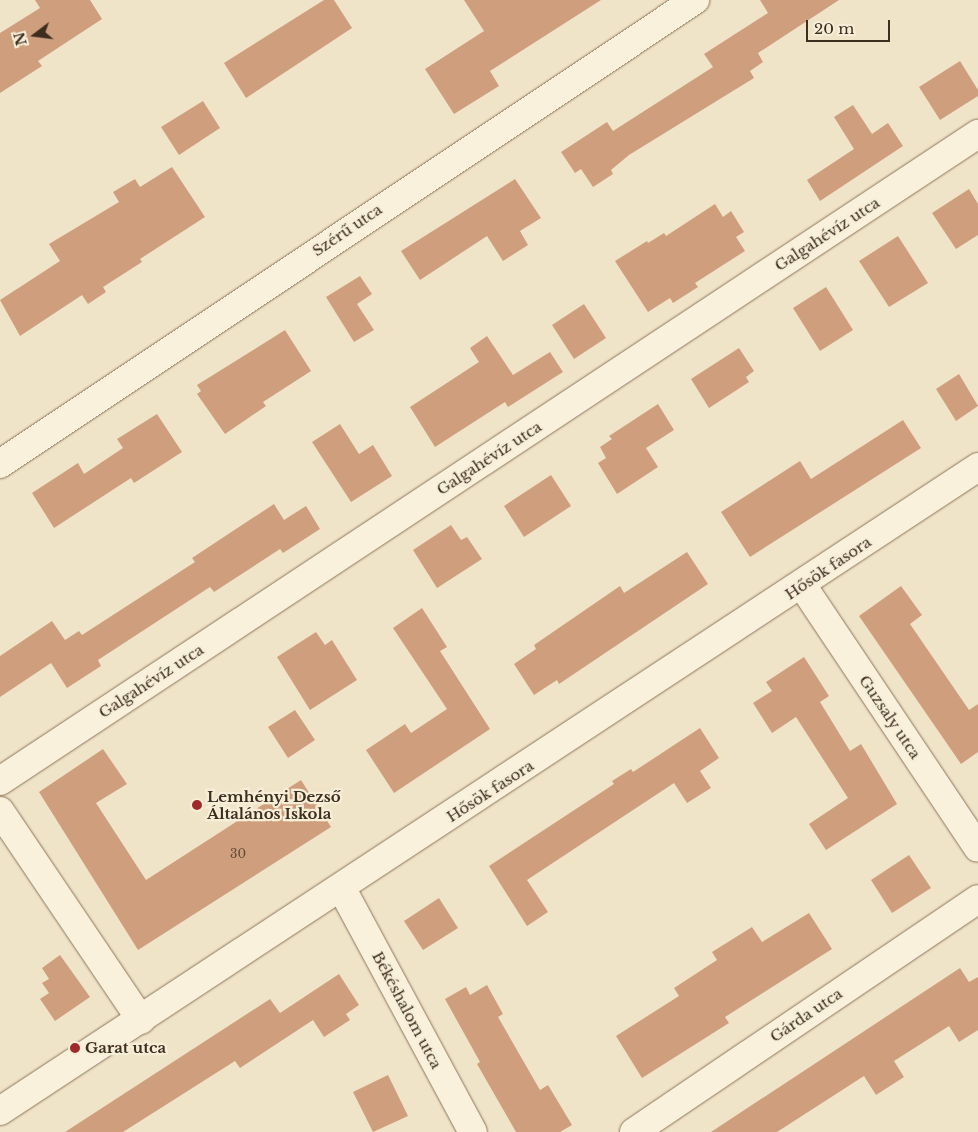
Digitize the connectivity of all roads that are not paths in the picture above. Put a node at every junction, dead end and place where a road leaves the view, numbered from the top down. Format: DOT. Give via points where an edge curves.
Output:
graph roads {
  1 [pos="695,0"];
  2 [pos="978,134"];
  3 [pos="0,464"];
  4 [pos="978,467"];
  5 [pos="802,585"];
  6 [pos="0,781"];
  7 [pos="0,812"];
  8 [pos="978,848"];
  9 [pos="342,889"];
  10 [pos="978,899"];
  11 [pos="141,1020"];
  12 [pos="0,1111"];
  13 [pos="473,1132"];
  14 [pos="634,1132"];
  1 -- 3 [label="street, Szérű utca"];
  2 -- 6 [label="street, Galgahévíz utca"];
  4 -- 5 [label="street, Hősök fasora"];
  5 -- 8 [label="street, Guzsaly utca"];
  5 -- 9 [label="street, Hősök fasora"];
  7 -- 11 [label="street"];
  9 -- 11 [label="street, Hősök fasora"];
  9 -- 13 [label="street, Békéshalom utca"];
  10 -- 14 [label="street, Gárda utca"];
  11 -- 12 [label="street, Hősök fasora"];
}
